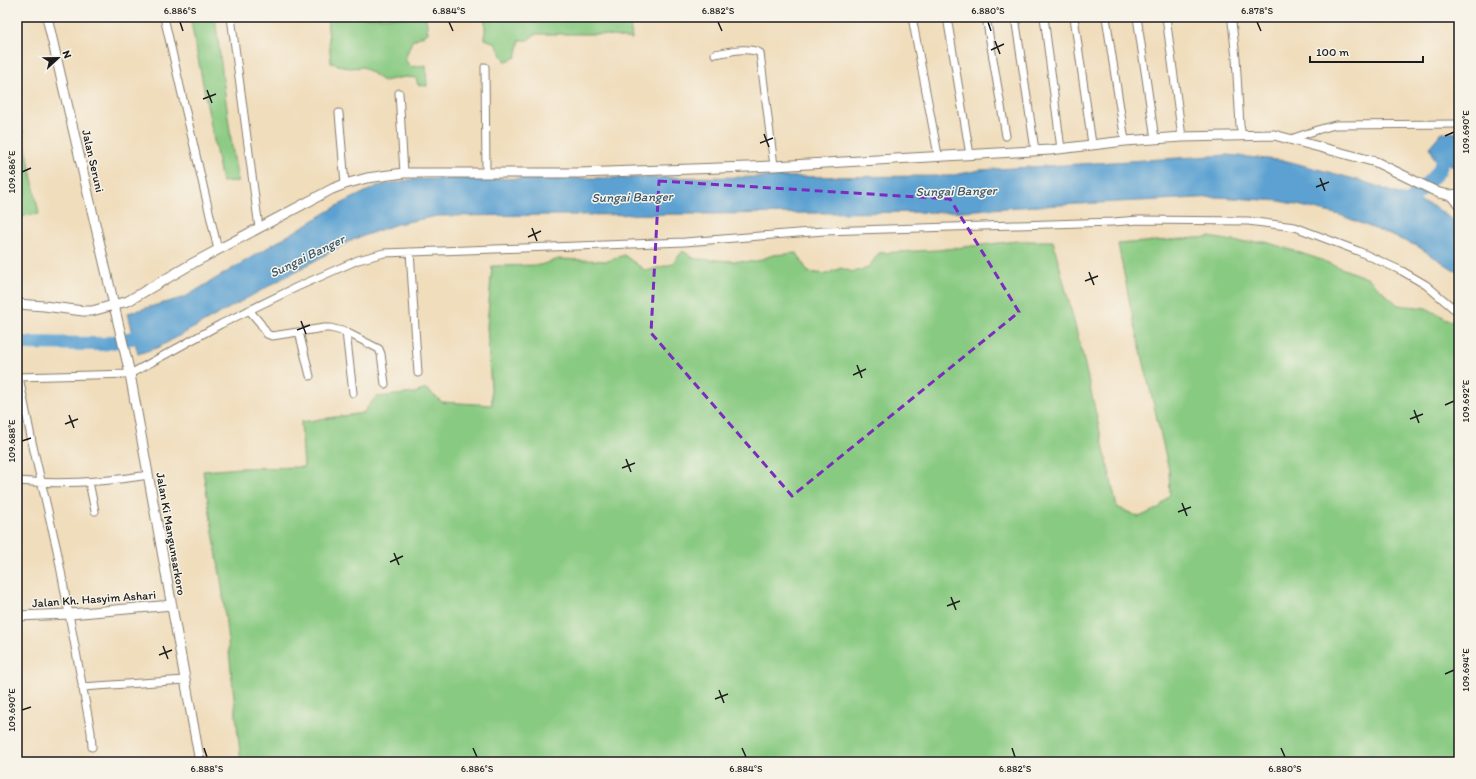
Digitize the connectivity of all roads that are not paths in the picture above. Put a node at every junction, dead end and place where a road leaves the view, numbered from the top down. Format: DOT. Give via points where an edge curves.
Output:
graph roads {
  1 [pos="47,17"];
  2 [pos="164,17"];
  3 [pos="231,17"];
  4 [pos="912,17"];
  5 [pos="947,17"];
  6 [pos="986,17"];
  7 [pos="1015,17"];
  8 [pos="1044,17"];
  9 [pos="1074,17"];
  10 [pos="1106,17"];
  11 [pos="1137,17"];
  12 [pos="1166,17"];
  13 [pos="1232,22"];
  14 [pos="714,54"];
  15 [pos="485,67"];
  16 [pos="399,93"];
  17 [pos="339,114"];
  18 [pos="1459,124"];
  19 [pos="1006,136"];
  20 [pos="1242,136"];
  21 [pos="1182,137"];
  22 [pos="1155,139"];
  23 [pos="1291,139"];
  24 [pos="1125,141"];
  25 [pos="1092,144"];
  26 [pos="1060,149"];
  27 [pos="1035,150"];
  28 [pos="938,155"];
  29 [pos="970,155"];
  30 [pos="774,166"];
  31 [pos="486,172"];
  32 [pos="404,173"];
  33 [pos="345,184"];
  34 [pos="1459,194"];
  35 [pos="1449,195"];
  36 [pos="1459,206"];
  37 [pos="259,228"];
  38 [pos="218,250"];
  39 [pos="410,252"];
  40 [pos="17,304"];
  41 [pos="1456,306"];
  42 [pos="116,307"];
  43 [pos="249,310"];
  44 [pos="299,332"];
  45 [pos="346,332"];
  46 [pos="130,371"];
  47 [pos="418,373"];
  48 [pos="310,376"];
  49 [pos="18,377"];
  50 [pos="385,384"];
  51 [pos="353,394"];
  52 [pos="149,475"];
  53 [pos="17,481"];
  54 [pos="89,482"];
  55 [pos="43,484"];
  56 [pos="95,511"];
  57 [pos="172,605"];
  58 [pos="70,614"];
  59 [pos="17,616"];
  60 [pos="185,680"];
  61 [pos="82,687"];
  62 [pos="92,747"];
  63 [pos="200,762"];
  1 -- 42 [label="street, Jalan Seruni"];
  2 -- 38 [label="street"];
  3 -- 37 [label="street"];
  4 -- 28 [label="street"];
  5 -- 29 [label="street"];
  6 -- 19 [label="street"];
  7 -- 27 [label="street"];
  8 -- 26 [label="street"];
  9 -- 25 [label="street"];
  10 -- 24 [label="street"];
  11 -- 22 [label="street"];
  12 -- 21 [label="street"];
  13 -- 20 [label="street"];
  14 -- 30 [label="street" via="740,50 760,53"];
  15 -- 31 [label="street"];
  16 -- 32 [label="street"];
  17 -- 33 [label="street"];
  18 -- 23 [label="street" via="1335,126"];
  20 -- 21 [label="street"];
  20 -- 23 [label="street" via="1274,135"];
  21 -- 22 [label="street"];
  22 -- 24 [label="street"];
  23 -- 35 [label="street" via="1376,162 1439,193"];
  24 -- 25 [label="street"];
  25 -- 26 [label="street"];
  26 -- 27 [label="street"];
  27 -- 29 [label="street"];
  28 -- 29 [label="street"];
  28 -- 30 [label="street"];
  30 -- 31 [label="street" via="579,173"];
  31 -- 32 [label="street"];
  32 -- 33 [label="street"];
  33 -- 37 [label="street"];
  34 -- 35 [label="street"];
  35 -- 36 [label="street"];
  37 -- 38 [label="street"];
  38 -- 42 [label="street"];
  39 -- 41 [label="street" via="579,247 832,231 1138,220 1248,221 1295,227 1358,251 1402,271"];
  39 -- 43 [label="street" via="384,253 358,260"];
  39 -- 47 [label="street"];
  40 -- 42 [label="street" via="83,311"];
  42 -- 46 [label="street, Jalan Ki Mangunsarkoro"];
  43 -- 44 [label="street" via="267,334 272,336"];
  43 -- 46 [label="street"];
  44 -- 45 [label="street" via="330,328"];
  44 -- 48 [label="street"];
  45 -- 50 [label="street" via="379,349"];
  45 -- 51 [label="street"];
  46 -- 49 [label="street"];
  46 -- 52 [label="street, Jalan Ki Mangunsarkoro"];
  49 -- 55 [label="street"];
  52 -- 54 [label="street"];
  52 -- 57 [label="street, Jalan Ki Mangunsarkoro"];
  53 -- 55 [label="street"];
  54 -- 55 [label="street"];
  54 -- 56 [label="street"];
  55 -- 58 [label="street"];
  57 -- 58 [label="street, Jalan Kh. Hasyim Ashari"];
  57 -- 60 [label="street, Jalan Ki Mangunsarkoro"];
  58 -- 59 [label="street, Jalan Kh. Hasyim Ashari"];
  58 -- 61 [label="street"];
  60 -- 61 [label="street"];
  60 -- 63 [label="street, Jalan Ki Mangunsarkoro"];
  61 -- 62 [label="street"];
}
